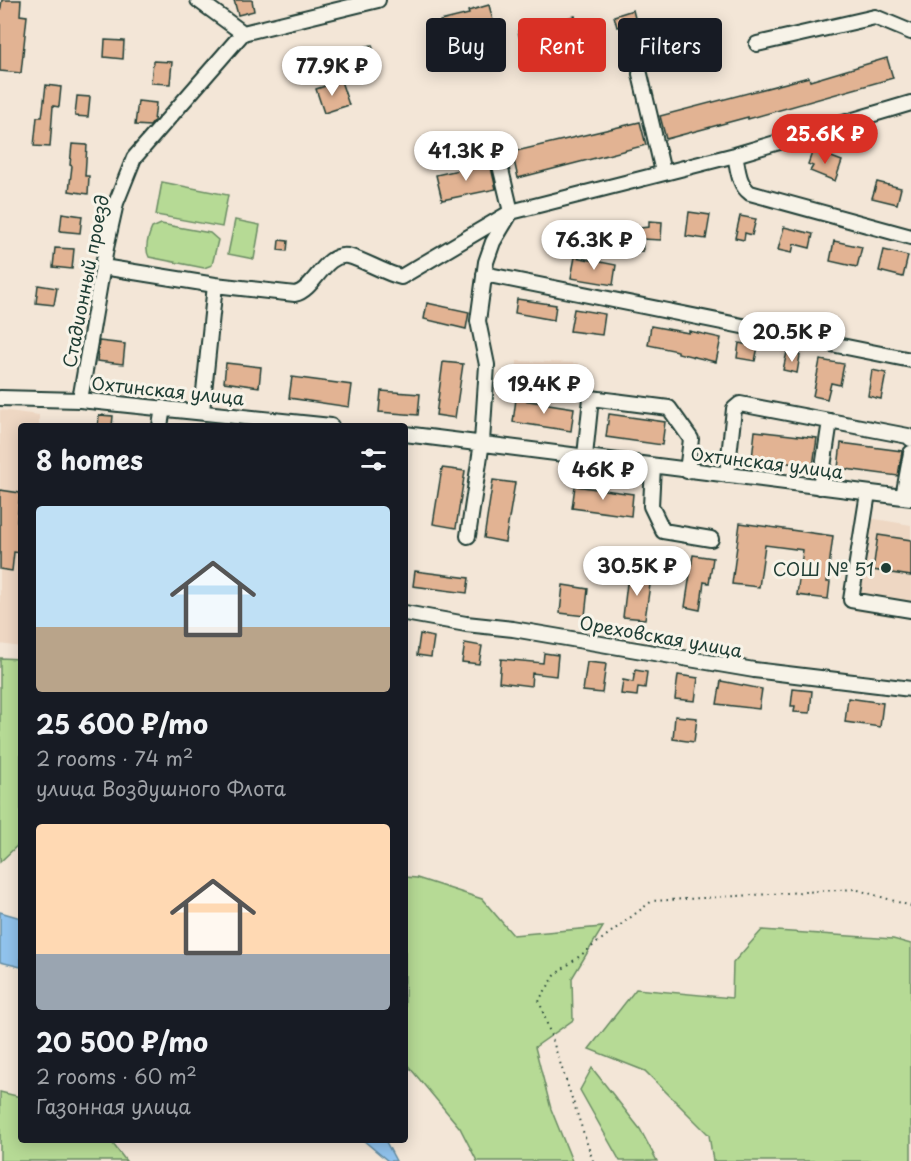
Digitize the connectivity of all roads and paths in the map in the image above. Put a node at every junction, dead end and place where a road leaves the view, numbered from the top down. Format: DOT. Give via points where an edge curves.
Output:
graph roads {
  1 [pos="198,0"];
  2 [pos="372,1"];
  3 [pos="911,32"];
  4 [pos="243,33"];
  5 [pos="757,44"];
  6 [pos="640,74"];
  7 [pos="911,103"];
  8 [pos="735,154"];
  9 [pos="498,157"];
  10 [pos="663,172"];
  11 [pos="511,212"];
  12 [pos="911,237"];
  13 [pos="103,267"];
  14 [pos="484,274"];
  15 [pos="215,285"];
  16 [pos="911,360"];
  17 [pos="0,398"];
  18 [pos="80,400"];
  19 [pos="164,408"];
  20 [pos="202,411"];
  21 [pos="830,421"];
  22 [pos="161,423"];
  23 [pos="305,423"];
  24 [pos="408,434"];
  25 [pos="911,439"];
  26 [pos="483,442"];
  27 [pos="911,453"];
  28 [pos="585,456"];
  29 [pos="653,466"];
  30 [pos="687,471"];
  31 [pos="727,476"];
  32 [pos="820,487"];
  33 [pos="868,493"];
  34 [pos="907,498"];
  35 [pos="468,536"];
  36 [pos="711,539"];
  37 [pos="911,610"];
  38 [pos="408,614"];
  39 [pos="911,689"];
  40 [pos="911,906"];
  41 [pos="592,1161"];
  1 -- 4 [label="street"];
  2 -- 4 [label="street"];
  3 -- 5 [label="street" via="875,17"];
  4 -- 13 [label="street, Стадионный проезд" via="135,158 116,203"];
  6 -- 10 [label="street"];
  7 -- 8 [label="street"];
  8 -- 10 [label="street"];
  8 -- 12 [label="street" via="741,181 750,193"];
  9 -- 11 [label="street"];
  10 -- 11 [label="street"];
  11 -- 14 [label="street" via="487,256"];
  11 -- 15 [label="street" via="401,277 347,256 327,265 302,293"];
  13 -- 15 [label="street"];
  13 -- 18 [label="street, Стадионный проезд"];
  14 -- 16 [label="street"];
  14 -- 26 [label="street" via="478,321 487,365"];
  15 -- 20 [label="street"];
  17 -- 18 [label="street, Охтинская улица"];
  18 -- 19 [label="street, Охтинская улица"];
  19 -- 20 [label="street, Охтинская улица"];
  19 -- 22 [label="street"];
  20 -- 23 [label="street, Охтинская улица"];
  21 -- 25 [label="street"];
  21 -- 31 [label="street" via="736,405"];
  21 -- 32 [label="street"];
  24 -- 26 [label="street, Охтинская улица"];
  26 -- 28 [label="street, Охтинская улица"];
  26 -- 35 [label="street"];
  27 -- 34 [label="street"];
  28 -- 29 [label="street, Охтинская улица"];
  28 -- 30 [label="street" via="591,398 669,408 691,439"];
  29 -- 30 [label="street, Охтинская улица"];
  29 -- 36 [label="street" via="651,506 663,531"];
  30 -- 31 [label="street, Охтинская улица"];
  31 -- 32 [label="street, Охтинская улица"];
  32 -- 33 [label="street, Охтинская улица"];
  33 -- 34 [label="street, Охтинская улица"];
  33 -- 37 [label="street" via="851,600"];
  38 -- 39 [label="street, Ореховская улица" via="754,670"];
  40 -- 41 [label="path" via="855,889 652,901 556,974 539,1000"];
}
